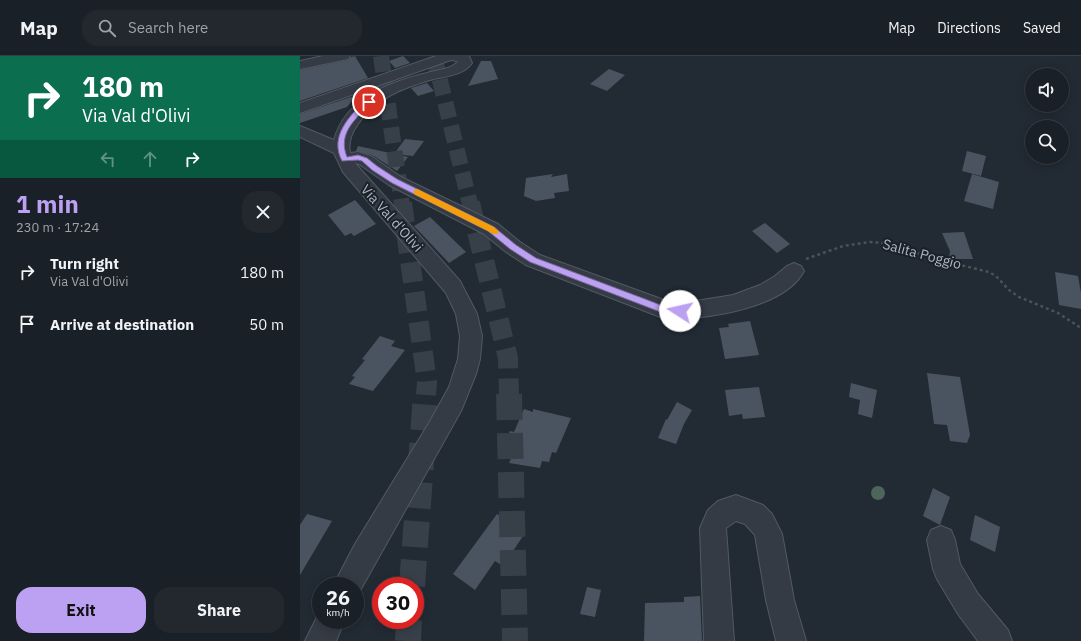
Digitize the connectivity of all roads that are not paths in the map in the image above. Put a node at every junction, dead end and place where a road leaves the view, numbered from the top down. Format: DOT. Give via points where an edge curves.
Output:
graph roads {
  1 [pos="302,56"];
  2 [pos="343,56"];
  3 [pos="300,58"];
  4 [pos="300,65"];
  5 [pos="300,108"];
  6 [pos="300,131"];
  7 [pos="342,154"];
  8 [pos="794,271"];
  9 [pos="941,540"];
  10 [pos="352,577"];
  11 [pos="326,629"];
  12 [pos="320,641"];
  13 [pos="719,641"];
  14 [pos="791,641"];
  15 [pos="996,641"];
  1 -- 3 [label="street"];
  2 -- 4 [label="street"];
  5 -- 7 [label="street" via="446,58 457,56 464,59 465,62 456,70 399,86 369,102 353,116 343,134"];
  6 -- 7 [label="street" via="336,148"];
  7 -- 8 [label="street" via="365,160 395,181 491,229 533,260 663,309 694,311 740,300 769,290"];
  7 -- 10 [label="street, Via Val d'Olivi" via="365,187 453,287 464,305 470,323 471,344 458,392"];
  9 -- 15 [label="street" via="947,569 968,604"];
  11 -- 12 [label="street"];
  13 -- 14 [label="street" via="714,528 717,519 727,510 736,508 754,514 763,523 768,534 780,600"];
}
